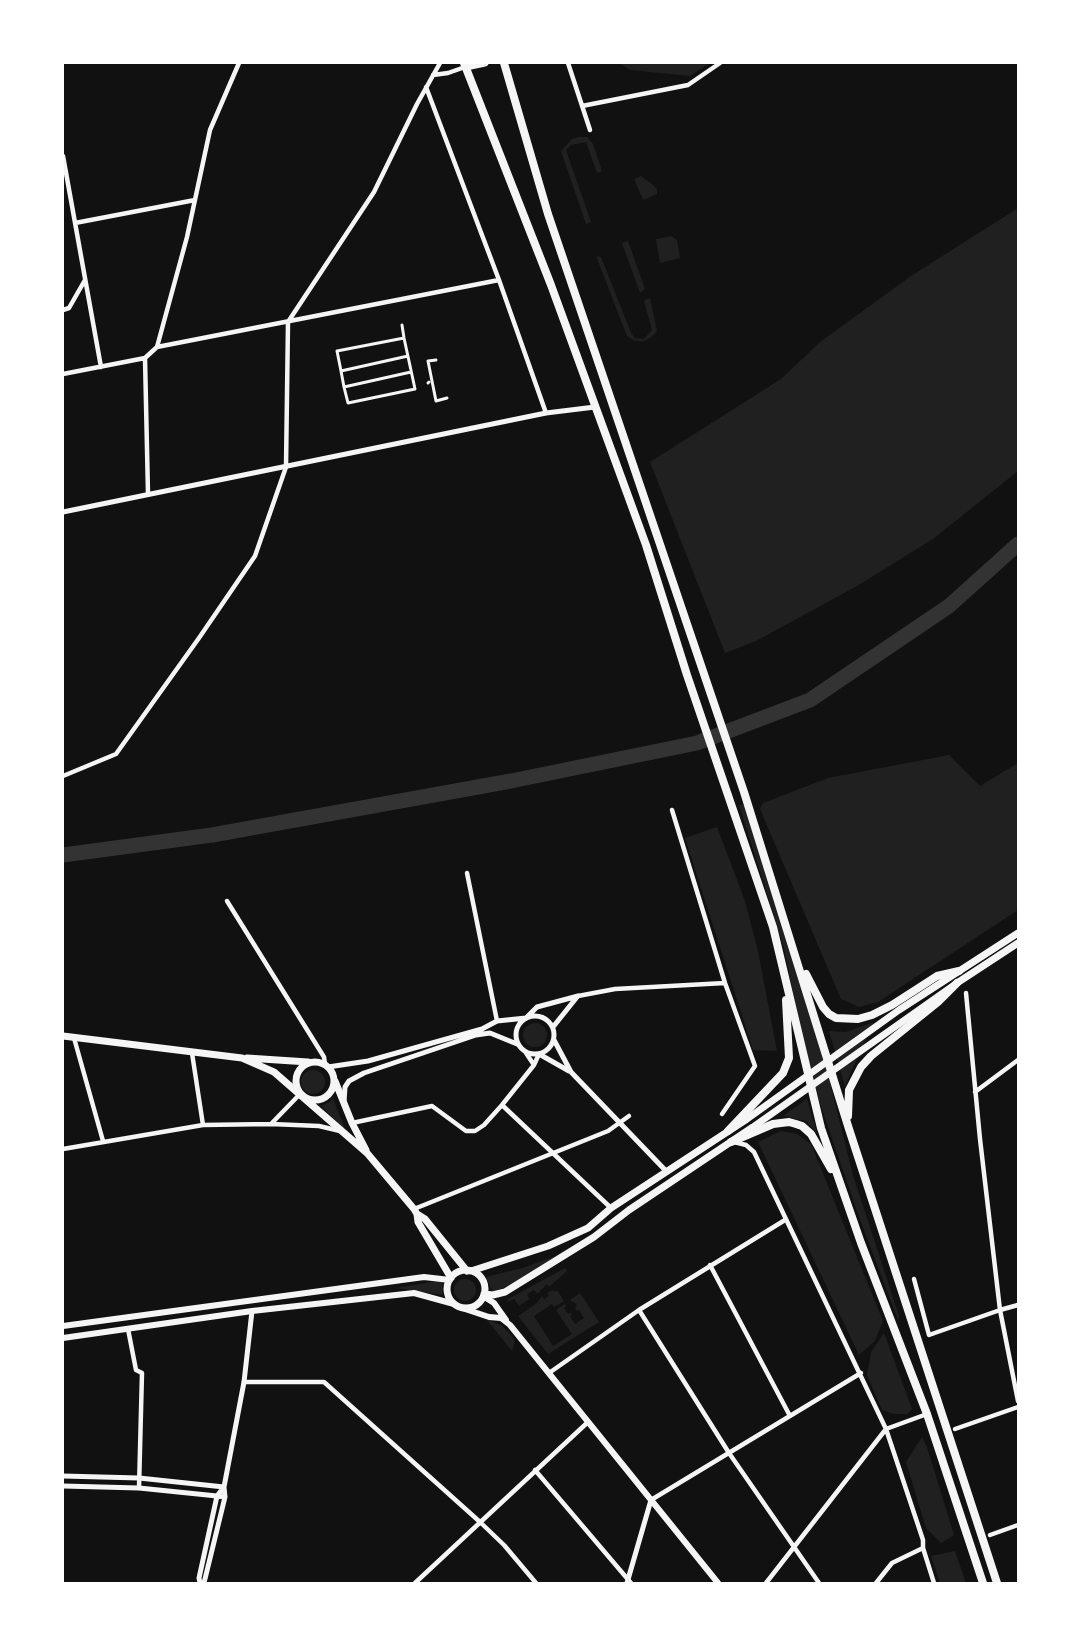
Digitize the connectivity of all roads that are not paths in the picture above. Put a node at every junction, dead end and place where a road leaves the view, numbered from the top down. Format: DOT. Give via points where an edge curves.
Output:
graph roads {
  1 [pos="239,63"];
  2 [pos="440,63"];
  3 [pos="485,63"];
  4 [pos="504,63"];
  5 [pos="568,63"];
  6 [pos="720,63"];
  7 [pos="465,65"];
  8 [pos="433,75"];
  9 [pos="426,87"];
  10 [pos="582,106"];
  11 [pos="590,130"];
  12 [pos="63,156"];
  13 [pos="195,200"];
  14 [pos="75,224"];
  15 [pos="85,280"];
  16 [pos="499,280"];
  17 [pos="63,310"];
  18 [pos="288,322"];
  19 [pos="402,326"];
  20 [pos="404,338"];
  21 [pos="157,347"];
  22 [pos="408,356"];
  23 [pos="145,358"];
  24 [pos="436,360"];
  25 [pos="101,367"];
  26 [pos="340,371"];
  27 [pos="411,372"];
  28 [pos="63,374"];
  29 [pos="344,387"];
  30 [pos="447,398"];
  31 [pos="595,407"];
  32 [pos="546,413"];
  33 [pos="286,467"];
  34 [pos="148,494"];
  35 [pos="63,512"];
  36 [pos="63,776"];
  37 [pos="672,810"];
  38 [pos="467,873"];
  39 [pos="227,901"];
  40 [pos="1018,933"];
  41 [pos="1018,943"];
  42 [pos="795,952"];
  43 [pos="959,971"];
  44 [pos="785,980"];
  45 [pos="725,983"];
  46 [pos="957,983"];
  47 [pos="966,993"];
  48 [pos="578,996"];
  49 [pos="526,1018"];
  50 [pos="497,1021"];
  51 [pos="552,1028"];
  52 [pos="63,1036"];
  53 [pos="74,1038"];
  54 [pos="554,1040"];
  55 [pos="517,1044"];
  56 [pos="192,1053"];
  57 [pos="526,1053"];
  58 [pos="539,1054"];
  59 [pos="242,1058"];
  60 [pos="1018,1060"];
  61 [pos="310,1062"];
  62 [pos="326,1065"];
  63 [pos="534,1065"];
  64 [pos="570,1072"];
  65 [pos="334,1077"];
  66 [pos="975,1092"];
  67 [pos="300,1094"];
  68 [pos="344,1104"];
  69 [pos="502,1105"];
  70 [pos="722,1114"];
  71 [pos="629,1116"];
  72 [pos="352,1123"];
  73 [pos="271,1124"];
  74 [pos="620,1124"];
  75 [pos="203,1125"];
  76 [pos="849,1129"];
  77 [pos="340,1131"];
  78 [pos="728,1131"];
  79 [pos="103,1141"];
  80 [pos="731,1142"];
  81 [pos="63,1149"];
  82 [pos="368,1153"];
  83 [pos="552,1153"];
  84 [pos="667,1172"];
  85 [pos="841,1188"];
  86 [pos="611,1208"];
  87 [pos="416,1212"];
  88 [pos="785,1220"];
  89 [pos="710,1265"];
  90 [pos="469,1271"];
  91 [pos="450,1279"];
  92 [pos="914,1279"];
  93 [pos="483,1295"];
  94 [pos="454,1304"];
  95 [pos="1018,1305"];
  96 [pos="462,1308"];
  97 [pos="639,1310"];
  98 [pos="1000,1310"];
  99 [pos="252,1311"];
  100 [pos="510,1325"];
  101 [pos="63,1326"];
  102 [pos="128,1329"];
  103 [pos="63,1338"];
  104 [pos="549,1373"];
  105 [pos="861,1373"];
  106 [pos="244,1382"];
  107 [pos="1018,1401"];
  108 [pos="1018,1407"];
  109 [pos="927,1414"];
  110 [pos="790,1416"];
  111 [pos="588,1422"];
  112 [pos="886,1429"];
  113 [pos="956,1429"];
  114 [pos="729,1453"];
  115 [pos="535,1470"];
  116 [pos="63,1476"];
  117 [pos="139,1478"];
  118 [pos="63,1486"];
  119 [pos="224,1487"];
  120 [pos="139,1488"];
  121 [pos="217,1496"];
  122 [pos="225,1497"];
  123 [pos="651,1500"];
  124 [pos="480,1522"];
  125 [pos="1018,1525"];
  126 [pos="990,1535"];
  127 [pos="793,1548"];
  128 [pos="923,1548"];
  129 [pos="629,1582"];
  130 [pos="200,1583"];
  131 [pos="204,1583"];
  132 [pos="415,1583"];
  133 [pos="536,1583"];
  134 [pos="718,1583"];
  135 [pos="766,1583"];
  136 [pos="819,1583"];
  137 [pos="876,1583"];
  138 [pos="934,1583"];
  139 [pos="983,1583"];
  140 [pos="997,1583"];
  1 -- 13 [label="street" via="210,130"];
  2 -- 8 [label="street"];
  3 -- 7 [label="main road"];
  4 -- 42 [label="highway" via="567,273"];
  5 -- 10 [label="street"];
  6 -- 10 [label="street" via="688,85"];
  7 -- 8 [label="street"];
  7 -- 31 [label="highway"];
  8 -- 9 [label="street"];
  9 -- 16 [label="street"];
  9 -- 18 [label="street" via="374,192"];
  10 -- 11 [label="street"];
  12 -- 14 [label="street"];
  13 -- 14 [label="street"];
  13 -- 21 [label="street"];
  14 -- 15 [label="street"];
  15 -- 17 [label="street" via="69,308"];
  15 -- 25 [label="street"];
  16 -- 18 [label="street"];
  16 -- 32 [label="street"];
  18 -- 21 [label="street"];
  18 -- 33 [label="street"];
  19 -- 20 [label="street"];
  20 -- 22 [label="street"];
  20 -- 26 [label="street" via="337,351"];
  21 -- 23 [label="street"];
  22 -- 26 [label="street"];
  22 -- 27 [label="street"];
  23 -- 25 [label="street"];
  23 -- 34 [label="street"];
  24 -- 30 [label="street" via="428,361 436,401"];
  25 -- 28 [label="street"];
  26 -- 29 [label="street"];
  27 -- 29 [label="street"];
  27 -- 29 [label="street" via="415,389 348,403"];
  31 -- 32 [label="street"];
  31 -- 44 [label="highway" via="646,544 773,927"];
  32 -- 33 [label="street"];
  33 -- 34 [label="street"];
  33 -- 36 [label="street" via="255,556 116,754"];
  34 -- 35 [label="street"];
  37 -- 45 [label="street"];
  38 -- 50 [label="street"];
  39 -- 62 [label="street"];
  40 -- 43 [label="main road"];
  41 -- 46 [label="main road"];
  42 -- 43 [label="highway" via="823,1007 836,1018 872,1016 937,976"];
  42 -- 76 [label="highway"];
  43 -- 78 [label="main road"];
  44 -- 78 [label="highway" via="789,1058 783,1073"];
  44 -- 85 [label="highway" via="821,1128"];
  45 -- 48 [label="street" via="615,989"];
  45 -- 70 [label="street" via="754,1066"];
  46 -- 76 [label="highway" via="861,1067 849,1090"];
  46 -- 80 [label="main road"];
  47 -- 66 [label="street"];
  48 -- 49 [label="street" via="537,1007"];
  48 -- 51 [label="street"];
  49 -- 50 [label="street"];
  49 -- 51 [label="street" via="541,1017"];
  49 -- 55 [label="street" via="516,1032"];
  50 -- 62 [label="street" via="482,1029 359,1064"];
  51 -- 54 [label="street"];
  52 -- 53 [label="main road"];
  53 -- 56 [label="main road"];
  53 -- 79 [label="street"];
  54 -- 58 [label="street"];
  54 -- 64 [label="street"];
  55 -- 57 [label="street"];
  55 -- 68 [label="street" via="490,1034 476,1035 364,1073 345,1087"];
  56 -- 59 [label="main road"];
  56 -- 75 [label="street"];
  57 -- 58 [label="street"];
  57 -- 63 [label="street"];
  58 -- 63 [label="street"];
  58 -- 64 [label="street"];
  59 -- 61 [label="main road"];
  59 -- 67 [label="main road" via="274,1072"];
  60 -- 66 [label="street"];
  61 -- 62 [label="main road"];
  61 -- 67 [label="main road" via="295,1077"];
  62 -- 65 [label="main road"];
  63 -- 69 [label="street"];
  64 -- 74 [label="street"];
  65 -- 67 [label="main road" via="332,1089 324,1098 311,1100"];
  65 -- 68 [label="main road"];
  66 -- 98 [label="street"];
  67 -- 73 [label="street"];
  67 -- 77 [label="main road"];
  68 -- 72 [label="main road"];
  69 -- 72 [label="street" via="475,1131 466,1131 432,1106"];
  69 -- 83 [label="street"];
  71 -- 74 [label="street"];
  72 -- 82 [label="main road"];
  73 -- 75 [label="street"];
  73 -- 77 [label="street"];
  74 -- 83 [label="street"];
  74 -- 84 [label="street"];
  75 -- 79 [label="street"];
  76 -- 140 [label="highway"];
  77 -- 82 [label="main road"];
  78 -- 84 [label="main road"];
  79 -- 81 [label="street"];
  80 -- 85 [label="highway" via="773,1124 789,1122 802,1126 811,1134"];
  80 -- 88 [label="street" via="746,1145 754,1152"];
  80 -- 93 [label="main road" via="555,1262 505,1292"];
  82 -- 87 [label="main road"];
  83 -- 86 [label="street"];
  83 -- 87 [label="street"];
  84 -- 86 [label="main road"];
  85 -- 109 [label="highway"];
  86 -- 90 [label="main road" via="588,1228 548,1246"];
  87 -- 90 [label="main road"];
  87 -- 91 [label="main road"];
  88 -- 89 [label="street"];
  88 -- 105 [label="street"];
  89 -- 97 [label="street"];
  89 -- 110 [label="street"];
  90 -- 91 [label="main road" via="458,1272"];
  90 -- 93 [label="main road" via="482,1280"];
  91 -- 94 [label="main road" via="448,1294"];
  91 -- 101 [label="main road" via="424,1277"];
  92 -- 98 [label="street" via="929,1335"];
  93 -- 96 [label="main road" via="474,1306"];
  93 -- 100 [label="main road"];
  94 -- 96 [label="main road"];
  94 -- 99 [label="main road" via="414,1293"];
  95 -- 98 [label="street"];
  96 -- 100 [label="main road" via="501,1318"];
  97 -- 104 [label="street"];
  97 -- 114 [label="street"];
  98 -- 107 [label="street"];
  99 -- 102 [label="main road"];
  99 -- 106 [label="street"];
  100 -- 104 [label="main road"];
  102 -- 103 [label="main road"];
  102 -- 117 [label="street" via="136,1370 142,1373"];
  104 -- 111 [label="main road"];
  105 -- 110 [label="street"];
  105 -- 112 [label="street"];
  106 -- 119 [label="street"];
  106 -- 124 [label="street" via="324,1382"];
  108 -- 113 [label="street"];
  109 -- 112 [label="street"];
  109 -- 139 [label="highway"];
  110 -- 114 [label="street"];
  111 -- 115 [label="street"];
  111 -- 123 [label="main road"];
  112 -- 127 [label="street"];
  112 -- 128 [label="street"];
  114 -- 123 [label="street"];
  114 -- 127 [label="street"];
  115 -- 124 [label="street"];
  115 -- 129 [label="street"];
  116 -- 117 [label="street"];
  117 -- 119 [label="street"];
  117 -- 120 [label="street"];
  118 -- 120 [label="street"];
  119 -- 121 [label="street"];
  119 -- 122 [label="street"];
  120 -- 121 [label="street"];
  121 -- 122 [label="street"];
  121 -- 130 [label="street"];
  122 -- 131 [label="street"];
  123 -- 129 [label="street"];
  123 -- 134 [label="main road"];
  124 -- 132 [label="street"];
  124 -- 133 [label="street"];
  125 -- 126 [label="street"];
  127 -- 135 [label="street"];
  127 -- 136 [label="street"];
  128 -- 137 [label="street" via="892,1563"];
  128 -- 138 [label="street"];
}
